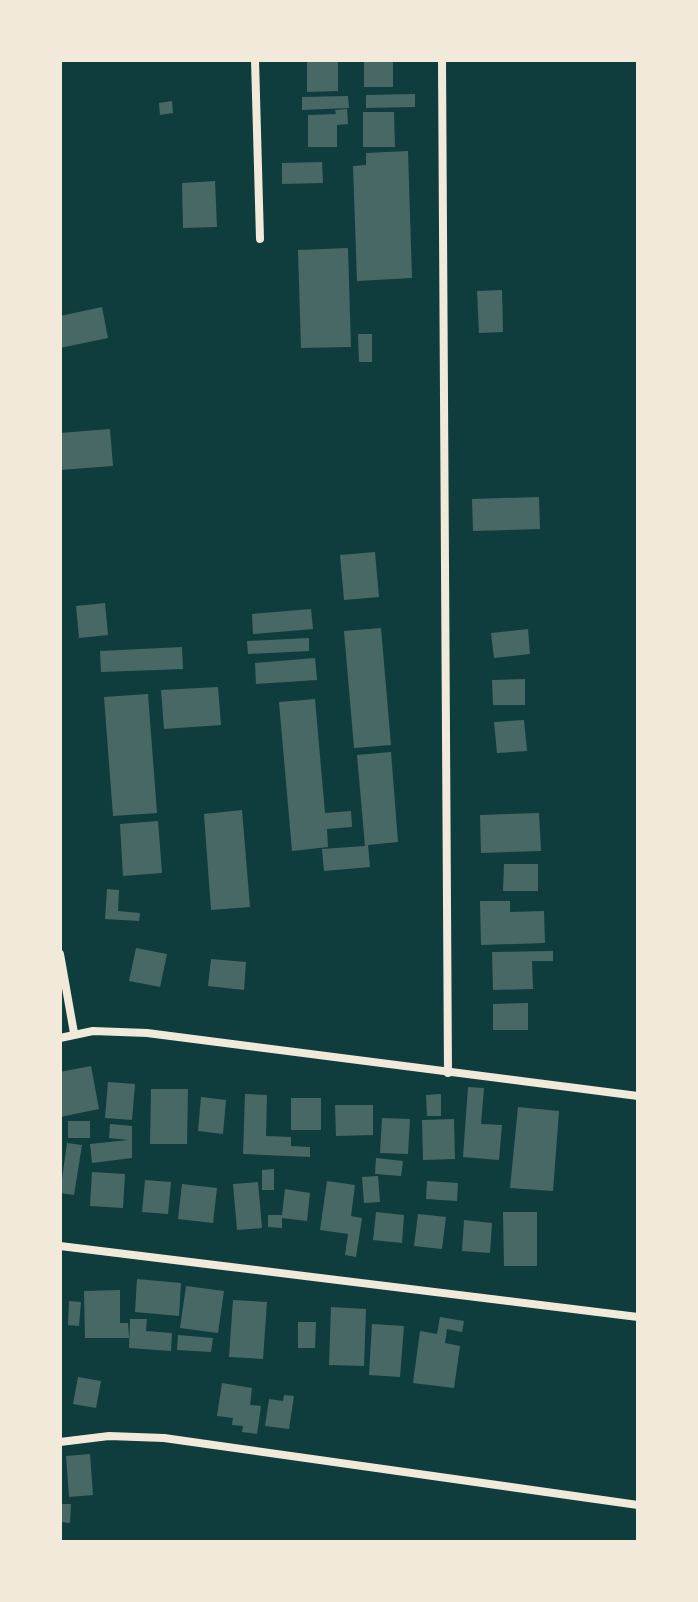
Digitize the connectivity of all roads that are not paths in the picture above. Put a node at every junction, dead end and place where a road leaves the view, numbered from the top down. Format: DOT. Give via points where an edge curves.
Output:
graph roads {
  1 [pos="255,60"];
  2 [pos="442,60"];
  3 [pos="260,239"];
  4 [pos="60,954"];
  5 [pos="74,1033"];
  6 [pos="60,1038"];
  7 [pos="448,1073"];
  8 [pos="638,1096"];
  9 [pos="60,1246"];
  10 [pos="638,1317"];
  11 [pos="60,1442"];
  12 [pos="638,1505"];
  1 -- 3 [label="street"];
  2 -- 7 [label="street"];
  4 -- 5 [label="street"];
  5 -- 6 [label="street"];
  5 -- 7 [label="street" via="147,1033"];
  7 -- 8 [label="street"];
  9 -- 10 [label="street"];
  11 -- 12 [label="street" via="109,1436 164,1438"];
}
